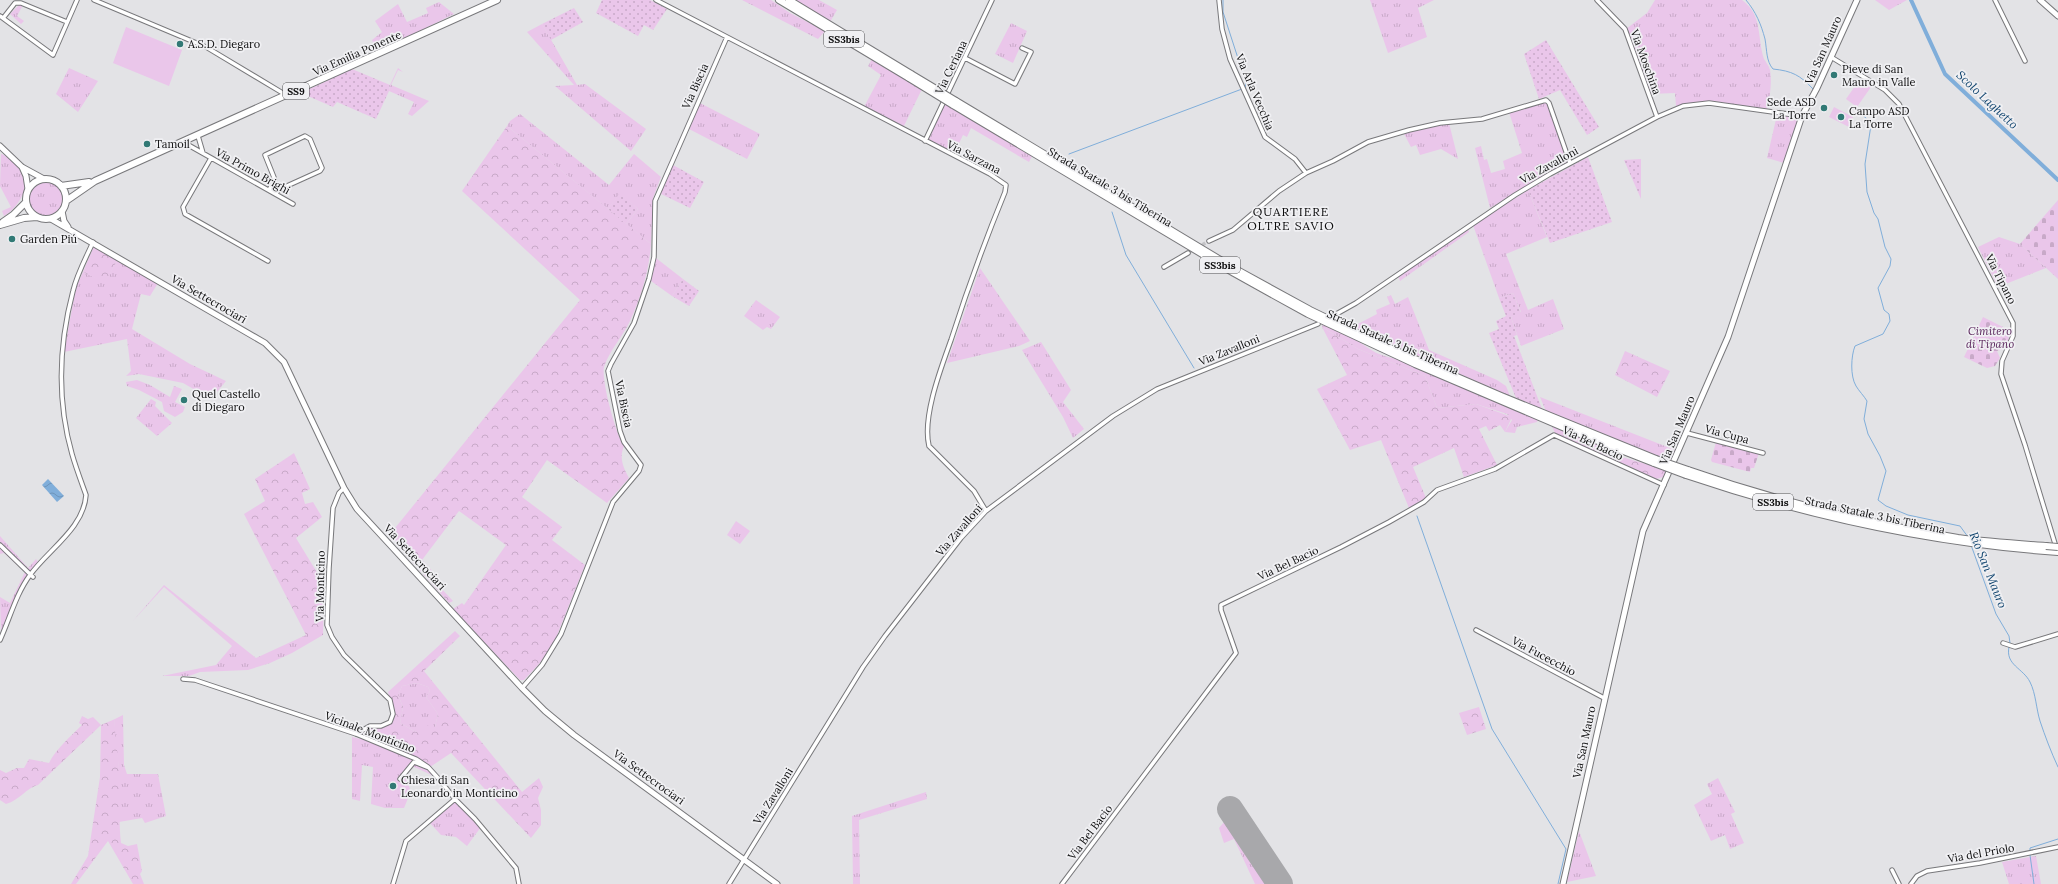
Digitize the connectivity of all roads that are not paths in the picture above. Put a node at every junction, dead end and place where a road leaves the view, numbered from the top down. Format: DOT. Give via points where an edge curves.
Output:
graph roads {
  1 [pos="77,0"];
  2 [pos="94,0"];
  3 [pos="497,0"];
  4 [pos="656,0"];
  5 [pos="779,0"];
  6 [pos="789,0"];
  7 [pos="992,0"];
  8 [pos="1219,0"];
  9 [pos="1598,0"];
  10 [pos="1857,0"];
  11 [pos="1996,0"];
  12 [pos="2040,0"];
  13 [pos="2,16"];
  14 [pos="2058,16"];
  15 [pos="67,22"];
  16 [pos="727,37"];
  17 [pos="1022,48"];
  18 [pos="1831,57"];
  19 [pos="965,58"];
  20 [pos="2025,61"];
  21 [pos="910,76"];
  22 [pos="287,95"];
  23 [pos="1802,116"];
  24 [pos="1657,117"];
  25 [pos="198,136"];
  26 [pos="191,139"];
  27 [pos="925,141"];
  28 [pos="183,142"];
  29 [pos="200,144"];
  30 [pos="0,146"];
  31 [pos="195,149"];
  32 [pos="203,153"];
  33 [pos="211,158"];
  34 [pos="1570,163"];
  35 [pos="22,167"];
  36 [pos="1306,173"];
  37 [pos="44,179"];
  38 [pos="95,181"];
  39 [pos="61,186"];
  40 [pos="28,189"];
  41 [pos="269,190"];
  42 [pos="276,194"];
  43 [pos="66,201"];
  44 [pos="26,202"];
  45 [pos="293,204"];
  46 [pos="62,211"];
  47 [pos="36,217"];
  48 [pos="50,219"];
  49 [pos="0,224"];
  50 [pos="70,230"];
  51 [pos="1209,241"];
  52 [pos="93,242"];
  53 [pos="1188,253"];
  54 [pos="268,261"];
  55 [pos="1164,267"];
  56 [pos="1331,318"];
  57 [pos="1318,324"];
  58 [pos="1687,433"];
  59 [pos="1763,453"];
  60 [pos="1664,486"];
  61 [pos="344,488"];
  62 [pos="986,511"];
  63 [pos="0,546"];
  64 [pos="2058,547"];
  65 [pos="2046,549"];
  66 [pos="2058,552"];
  67 [pos="32,576"];
  68 [pos="1476,630"];
  69 [pos="2058,634"];
  70 [pos="0,640"];
  71 [pos="2003,644"];
  72 [pos="183,679"];
  73 [pos="522,688"];
  74 [pos="1604,698"];
  75 [pos="356,734"];
  76 [pos="429,768"];
  77 [pos="400,779"];
  78 [pos="455,799"];
  79 [pos="2058,847"];
  80 [pos="744,860"];
  81 [pos="1892,870"];
  82 [pos="393,884"];
  83 [pos="519,884"];
  84 [pos="729,884"];
  85 [pos="778,884"];
  86 [pos="1062,884"];
  87 [pos="1563,884"];
  88 [pos="1899,884"];
  89 [pos="1911,884"];
  1 -- 15 [label="street"];
  2 -- 22 [label="street" via="206,47"];
  3 -- 22 [label="main road, Via Emilia Ponente / SS9"];
  4 -- 16 [label="street, Via Sarzana"];
  5 -- 21 [label="main road, Strada Statale 3 bis Tiberina / SS3bis"];
  6 -- 21 [label="main road, Strada Statale 3 bis Tiberina / SS3bis"];
  7 -- 19 [label="street, Via Ceriana"];
  8 -- 36 [label="street, Via Arla Vecchia" via="1222,29 1230,59 1265,138 1295,159"];
  9 -- 24 [label="street, Via Moschina" via="1625,29"];
  10 -- 18 [label="main road, Via San Mauro"];
  11 -- 20 [label="street"];
  12 -- 14 [label="main road"];
  13 -- 15 [label="street" via="15,3 21,3"];
  13 -- 15 [label="street" via="53,55"];
  16 -- 27 [label="street, Via Sarzana"];
  16 -- 73 [label="street, Via Biscia" via="655,201 654,257 649,279 634,323 608,371 620,431 624,442 641,465 639,471 613,502 561,634 542,665"];
  17 -- 19 [label="street" via="1031,52 1015,84"];
  18 -- 23 [label="main road, Via San Mauro"];
  18 -- 66 [label="street, Via Tipano" via="1885,90 1899,104 2013,323 2013,336 2002,361 2001,374"];
  19 -- 27 [label="street, Via Ceriana"];
  21 -- 65 [label="main road, Strada Statale 3 bis Tiberina / SS3bis, bridge" via="1272,290 1371,340 1566,426 1687,473 1784,506 1977,543"];
  22 -- 25 [label="main road, Via Emilia Ponente / SS9"];
  23 -- 24 [label="street, Via Zavalloni" via="1709,103 1683,106"];
  23 -- 58 [label="main road, Via San Mauro" via="1728,336"];
  24 -- 34 [label="street, Via Zavalloni"];
  25 -- 26 [label="main road, Via Emilia Ponente / SS9"];
  25 -- 29 [label="street, Via Primo Brighi"];
  26 -- 28 [label="main road, Via Emilia Ponente / SS9"];
  26 -- 29 [label="street"];
  26 -- 31 [label="street"];
  27 -- 62 [label="street, Via Sarzana" via="990,174 1006,186 1006,192 975,266 938,379 927,436 929,446 974,491"];
  28 -- 31 [label="street, Via Primo Brighi"];
  28 -- 38 [label="main road, Via Emilia Ponente / SS9"];
  29 -- 32 [label="street, Via Primo Brighi"];
  30 -- 35 [label="main road"];
  31 -- 32 [label="street, Via Primo Brighi"];
  32 -- 33 [label="street, Via Primo Brighi"];
  33 -- 41 [label="street, Via Primo Brighi"];
  33 -- 54 [label="street" via="183,207 185,214"];
  34 -- 36 [label="street" via="1546,100 1482,119 1440,123 1384,137 1368,142"];
  34 -- 56 [label="street, Via Zavalloni" via="1515,195"];
  35 -- 37 [label="main road"];
  35 -- 40 [label="main road"];
  36 -- 51 [label="street" via="1279,191 1227,234"];
  37 -- 39 [label="main road"];
  37 -- 40 [label="main road"];
  38 -- 39 [label="main road, Via Emilia Ponente"];
  38 -- 43 [label="main road, Via Emilia Ponente"];
  39 -- 43 [label="main road"];
  40 -- 44 [label="main road"];
  41 -- 42 [label="street, Via Primo Brighi"];
  41 -- 42 [label="street" via="275,180 265,155 305,136 310,139 322,168 278,190"];
  42 -- 45 [label="street, Via Primo Brighi"];
  43 -- 46 [label="main road"];
  44 -- 47 [label="main road"];
  44 -- 49 [label="main road"];
  46 -- 48 [label="main road"];
  46 -- 50 [label="main road" via="64,221"];
  47 -- 48 [label="main road"];
  47 -- 49 [label="main road"];
  48 -- 50 [label="main road, Via Settecrociari"];
  50 -- 52 [label="main road, Via Settecrociari"];
  52 -- 61 [label="main road, Via Settecrociari" via="266,343 284,362"];
  52 -- 67 [label="street" via="73,290 60,368 72,454 86,502 68,533"];
  53 -- 55 [label="street"];
  57 -- 62 [label="street, Via Zavalloni" via="1157,389 1133,402"];
  58 -- 59 [label="street, Via Cupa"];
  58 -- 60 [label="main road, Via San Mauro"];
  60 -- 74 [label="main road, Via San Mauro" via="1643,531"];
  60 -- 86 [label="street, Via Bel Bacio" via="1554,435 1495,469 1437,490 1410,511 1221,606 1236,653"];
  61 -- 73 [label="main road, Via Settecrociari" via="357,509"];
  61 -- 75 [label="street, Via Monticino" via="333,508 327,624 344,655 390,700 393,714 390,722 381,726 370,726"];
  62 -- 80 [label="street, Via Zavalloni" via="872,654"];
  63 -- 67 [label="street"];
  64 -- 65 [label="main road, Strada Statale 3 bis Tiberina / SS3bis, bridge"];
  65 -- 66 [label="main road, Strada Statale 3 bis Tiberina / SS3bis"];
  67 -- 70 [label="street" via="20,592"];
  68 -- 74 [label="street, Via Fucecchio"];
  69 -- 71 [label="street" via="2015,646"];
  72 -- 75 [label="street, Vicinale Monticino" via="195,680"];
  73 -- 80 [label="main road, Via Settecrociari" via="574,735"];
  74 -- 87 [label="main road, Via San Mauro"];
  75 -- 76 [label="street, Vicinale Monticino" via="416,759"];
  76 -- 77 [label="street" via="414,762"];
  76 -- 78 [label="street, Vicinale Monticino"];
  78 -- 82 [label="street" via="406,841"];
  78 -- 83 [label="street, Vicinale Monticino" via="516,868"];
  79 -- 89 [label="street, Via del Priolo" via="1927,871 1917,876"];
  80 -- 84 [label="street, Via Zavalloni"];
  80 -- 85 [label="main road, Via Settecrociari"];
  81 -- 88 [label="street"];
}
